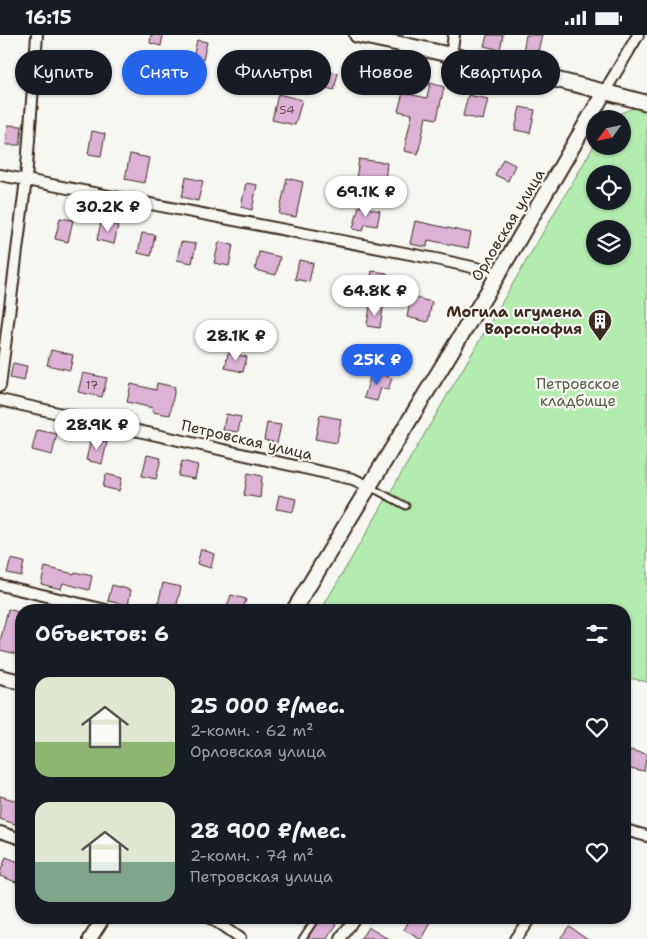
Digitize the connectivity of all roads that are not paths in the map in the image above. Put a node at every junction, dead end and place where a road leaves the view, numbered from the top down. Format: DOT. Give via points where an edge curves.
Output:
graph roads {
  1 [pos="37,35"];
  2 [pos="357,35"];
  3 [pos="454,35"];
  4 [pos="638,35"];
  5 [pos="452,50"];
  6 [pos="441,53"];
  7 [pos="560,80"];
  8 [pos="605,91"];
  9 [pos="647,103"];
  10 [pos="0,175"];
  11 [pos="26,179"];
  12 [pos="499,273"];
  13 [pos="0,386"];
  14 [pos="0,400"];
  15 [pos="370,487"];
  16 [pos="406,506"];
  17 [pos="0,585"];
  18 [pos="81,604"];
  19 [pos="298,604"];
  20 [pos="0,677"];
  21 [pos="15,681"];
  22 [pos="631,831"];
  23 [pos="0,832"];
  24 [pos="647,835"];
  25 [pos="15,837"];
  26 [pos="100,924"];
  27 [pos="218,924"];
  28 [pos="312,924"];
  29 [pos="351,924"];
  30 [pos="527,924"];
  31 [pos="518,938"];
  32 [pos="90,939"];
  33 [pos="240,939"];
  34 [pos="302,939"];
  35 [pos="341,939"];
  1 -- 11 [label="street"];
  2 -- 6 [label="main road"];
  3 -- 5 [label="street"];
  4 -- 8 [label="street, Орловская улица"];
  7 -- 8 [label="main road"];
  8 -- 9 [label="main road"];
  8 -- 12 [label="main road, Орловская улица"];
  10 -- 11 [label="street"];
  11 -- 12 [label="street"];
  11 -- 13 [label="street"];
  12 -- 15 [label="main road, Орловская улица"];
  14 -- 15 [label="street, Петровская улица" via="353,479"];
  15 -- 16 [label="lane"];
  15 -- 19 [label="main road, Орловская улица"];
  17 -- 18 [label="street"];
  20 -- 21 [label="main road"];
  22 -- 24 [label="street"];
  23 -- 25 [label="street"];
  26 -- 32 [label="street"];
  27 -- 33 [label="street"];
  28 -- 34 [label="lane"];
  29 -- 35 [label="street"];
  30 -- 31 [label="street"];
}
